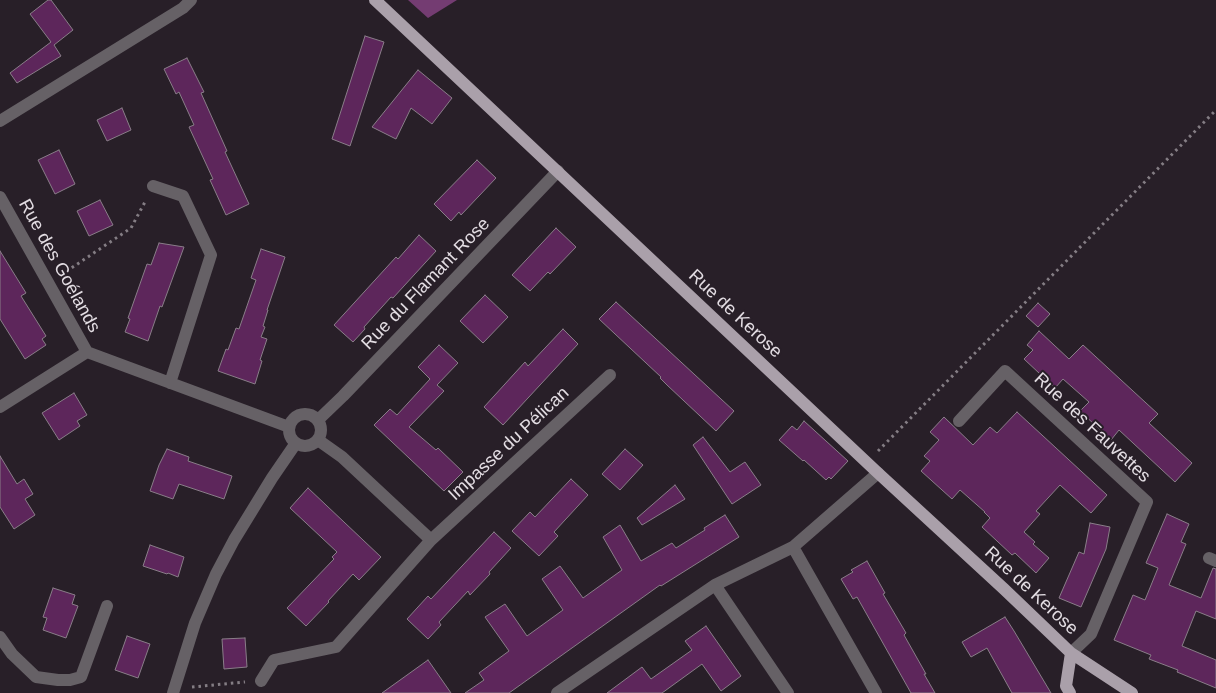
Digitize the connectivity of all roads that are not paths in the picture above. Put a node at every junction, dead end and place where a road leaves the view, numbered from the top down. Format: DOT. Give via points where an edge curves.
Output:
graph roads {
  1 [pos="191,0"];
  2 [pos="375,0"];
  3 [pos="0,121"];
  4 [pos="558,171"];
  5 [pos="153,186"];
  6 [pos="0,197"];
  7 [pos="87,352"];
  8 [pos="610,375"];
  9 [pos="170,383"];
  10 [pos="0,407"];
  11 [pos="318,420"];
  12 [pos="959,421"];
  13 [pos="289,427"];
  14 [pos="318,440"];
  15 [pos="296,443"];
  16 [pos="878,473"];
  17 [pos="431,540"];
  18 [pos="793,547"];
  19 [pos="714,585"];
  20 [pos="107,606"];
  21 [pos="0,637"];
  22 [pos="1071,652"];
  23 [pos="261,681"];
  24 [pos="174,689"];
  25 [pos="557,693"];
  26 [pos="788,693"];
  27 [pos="876,693"];
  28 [pos="1070,693"];
  29 [pos="1132,693"];
  1 -- 3 [label="street"];
  2 -- 4 [label="main road, Rue de Kerose"];
  4 -- 11 [label="street, Rue du Flamant Rose"];
  4 -- 16 [label="main road, Rue de Kerose"];
  5 -- 9 [label="street" via="183,196 211,255"];
  6 -- 7 [label="street, Rue des Goélands"];
  7 -- 9 [label="street, Rue des Goélands"];
  7 -- 10 [label="street, Rue des Goélands"];
  8 -- 17 [label="street, Impasse du Pélican"];
  9 -- 13 [label="street, Rue des Goélands"];
  11 -- 13 [label="street" via="305,414 292,420"];
  11 -- 14 [label="street" via="321,432"];
  12 -- 22 [label="street, Rue des Fauvettes" via="1006,371 1147,502 1091,634"];
  13 -- 15 [label="street" via="290,436"];
  14 -- 15 [label="street" via="307,446"];
  14 -- 17 [label="street" via="342,457"];
  15 -- 24 [label="street" via="238,532 216,574 195,623"];
  16 -- 18 [label="street"];
  16 -- 22 [label="main road, Rue de Kerose"];
  17 -- 23 [label="street, Impasse du Pélican" via="336,647 274,660"];
  18 -- 19 [label="street"];
  18 -- 27 [label="street"];
  19 -- 25 [label="street"];
  19 -- 26 [label="street"];
  20 -- 21 [label="street" via="81,677 58,680 36,677"];
  22 -- 28 [label="main road" via="1066,686"];
  22 -- 29 [label="main road, Rue de Kerose"];
}
